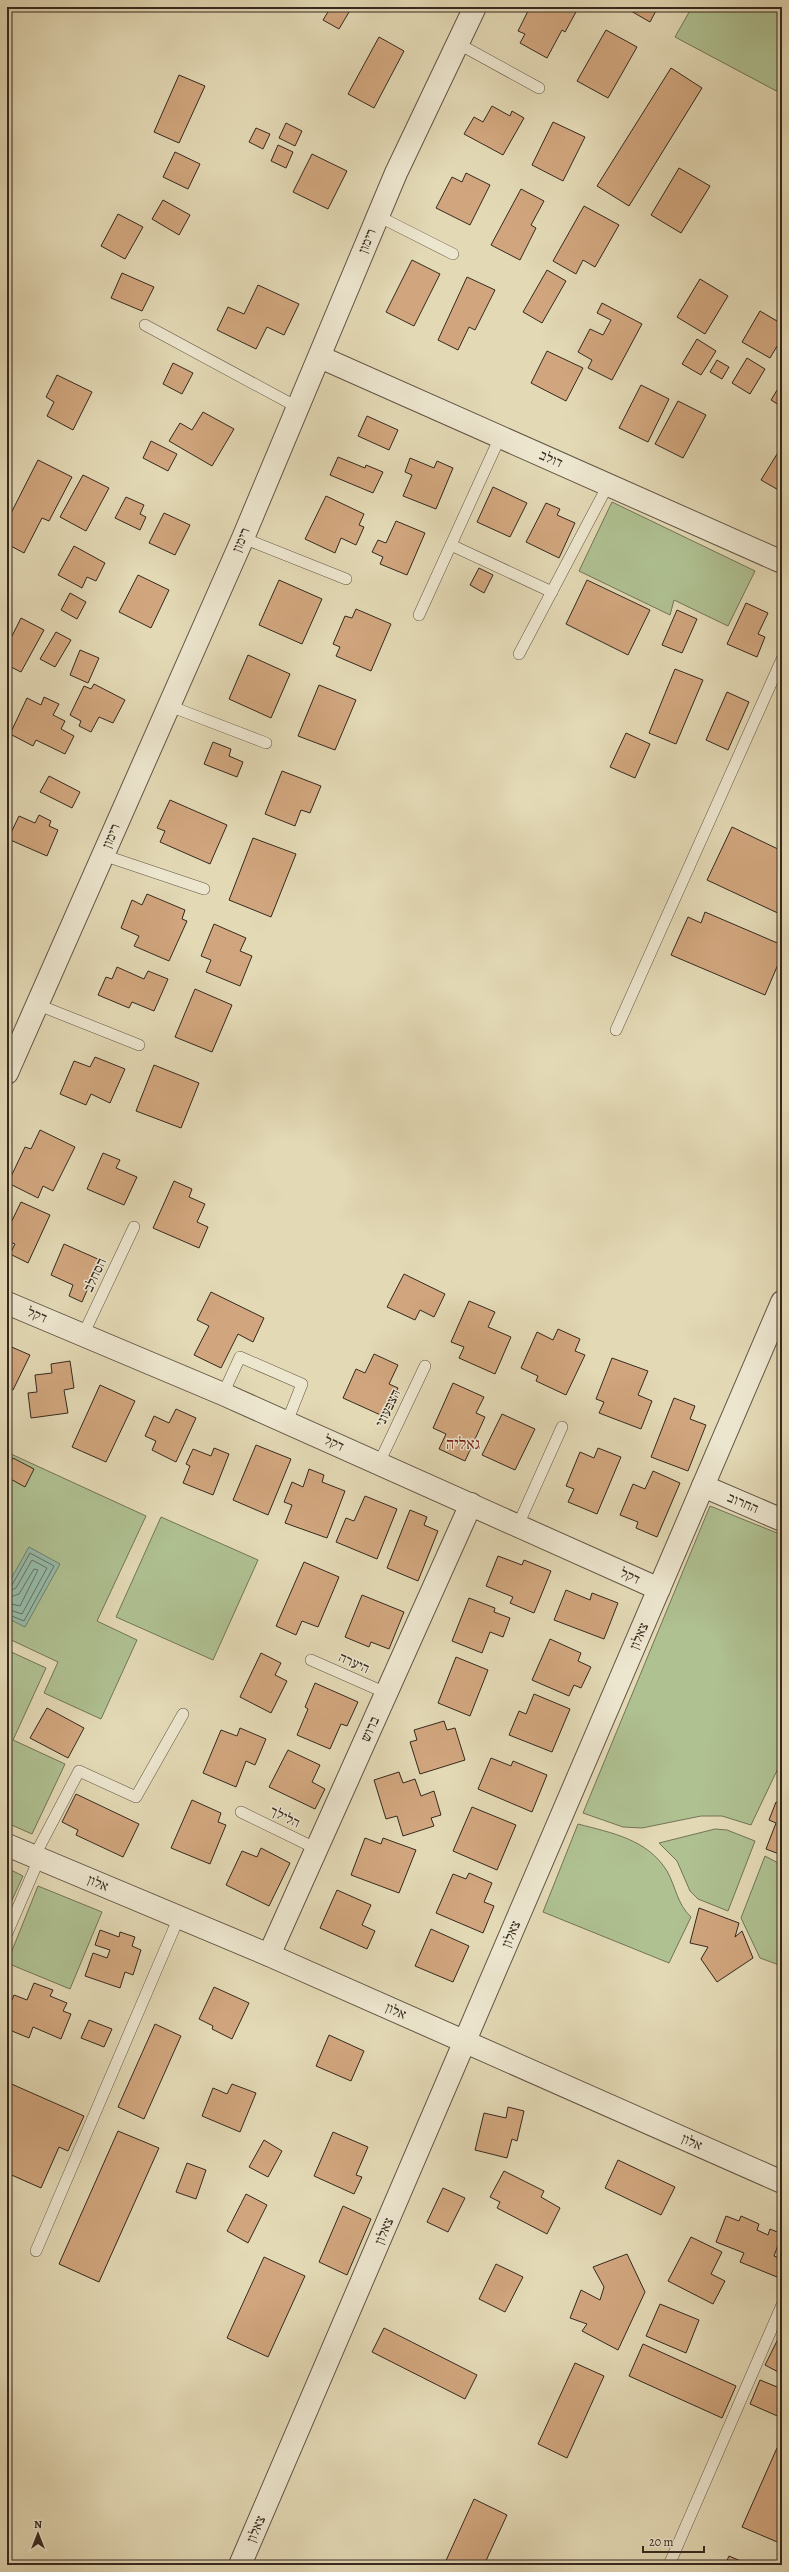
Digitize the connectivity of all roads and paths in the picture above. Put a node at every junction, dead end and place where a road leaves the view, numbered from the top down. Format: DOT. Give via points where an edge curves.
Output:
graph roads {
  1 [pos="475,7"];
  2 [pos="457,43"];
  3 [pos="539,88"];
  4 [pos="378,216"];
  5 [pos="453,254"];
  6 [pos="145,325"];
  7 [pos="320,357"];
  8 [pos="297,407"];
  9 [pos="500,437"];
  10 [pos="608,485"];
  11 [pos="243,538"];
  12 [pos="451,545"];
  13 [pos="782,562"];
  14 [pos="346,579"];
  15 [pos="552,592"];
  16 [pos="419,615"];
  17 [pos="519,654"];
  18 [pos="782,659"];
  19 [pos="167,705"];
  20 [pos="266,743"];
  21 [pos="103,855"];
  22 [pos="204,889"];
  23 [pos="36,1004"];
  24 [pos="616,1030"];
  25 [pos="139,1045"];
  26 [pos="7,1073"];
  27 [pos="134,1227"];
  28 [pos="782,1302"];
  29 [pos="7,1303"];
  30 [pos="83,1335"];
  31 [pos="425,1366"];
  32 [pos="223,1394"];
  33 [pos="287,1422"];
  34 [pos="562,1427"];
  35 [pos="379,1463"];
  36 [pos="703,1486"];
  37 [pos="471,1504"];
  38 [pos="782,1520"];
  39 [pos="518,1525"];
  40 [pos="659,1589"];
  41 [pos="311,1660"];
  42 [pos="386,1693"];
  43 [pos="183,1714"];
  44 [pos="241,1812"];
  45 [pos="7,1845"];
  46 [pos="317,1849"];
  47 [pos="37,1858"];
  48 [pos="179,1917"];
  49 [pos="7,1933"];
  50 [pos="270,1954"];
  51 [pos="465,2042"];
  52 [pos="782,2182"];
  53 [pos="36,2251"];
  54 [pos="782,2305"];
  55 [pos="240,2565"];
  56 [pos="669,2565"];
  1 -- 2 [label="street, רימון"];
  2 -- 3 [label="lane"];
  2 -- 4 [label="street, רימון"];
  4 -- 5 [label="lane"];
  4 -- 7 [label="street, רימון"];
  6 -- 8 [label="lane"];
  7 -- 8 [label="street, רימון"];
  7 -- 9 [label="street, דולב"];
  8 -- 11 [label="street, רימון"];
  9 -- 10 [label="street, דולב"];
  9 -- 12 [label="lane"];
  10 -- 13 [label="street, דולב"];
  10 -- 15 [label="lane"];
  11 -- 14 [label="lane"];
  11 -- 19 [label="street, רימון"];
  12 -- 15 [label="lane"];
  12 -- 16 [label="lane"];
  15 -- 17 [label="lane"];
  18 -- 24 [label="lane"];
  19 -- 20 [label="lane"];
  19 -- 21 [label="street, רימון"];
  21 -- 22 [label="lane"];
  21 -- 23 [label="street, רימון"];
  23 -- 25 [label="lane"];
  23 -- 26 [label="street, רימון"];
  27 -- 30 [label="lane, הסחלב"];
  28 -- 36 [label="street, צאלון"];
  29 -- 30 [label="street, דקל"];
  30 -- 32 [label="street, דקל"];
  31 -- 35 [label="lane, הצבעוני"];
  32 -- 33 [label="street, דקל"];
  32 -- 33 [label="lane" via="240,1357 282,1375 302,1384"];
  33 -- 35 [label="street, דקל"];
  34 -- 39 [label="lane"];
  35 -- 37 [label="street, דקל"];
  36 -- 38 [label="street, החרוב"];
  36 -- 40 [label="street, צאלון"];
  37 -- 39 [label="street, דקל"];
  37 -- 42 [label="street, ברוש"];
  39 -- 40 [label="street, דקל"];
  40 -- 51 [label="street, צאלון"];
  41 -- 42 [label="lane, היערה"];
  42 -- 46 [label="street, ברוש"];
  43 -- 47 [label="lane" via="136,1797 79,1771"];
  44 -- 46 [label="lane, הלילך"];
  45 -- 47 [label="street, אלון"];
  46 -- 50 [label="street, ברוש"];
  47 -- 48 [label="street, אלון"];
  47 -- 49 [label="lane"];
  48 -- 50 [label="street, אלון"];
  48 -- 53 [label="lane"];
  50 -- 51 [label="street, אלון"];
  51 -- 52 [label="street, אלון"];
  51 -- 55 [label="street, צאלון"];
  54 -- 56 [label="lane"];
}
